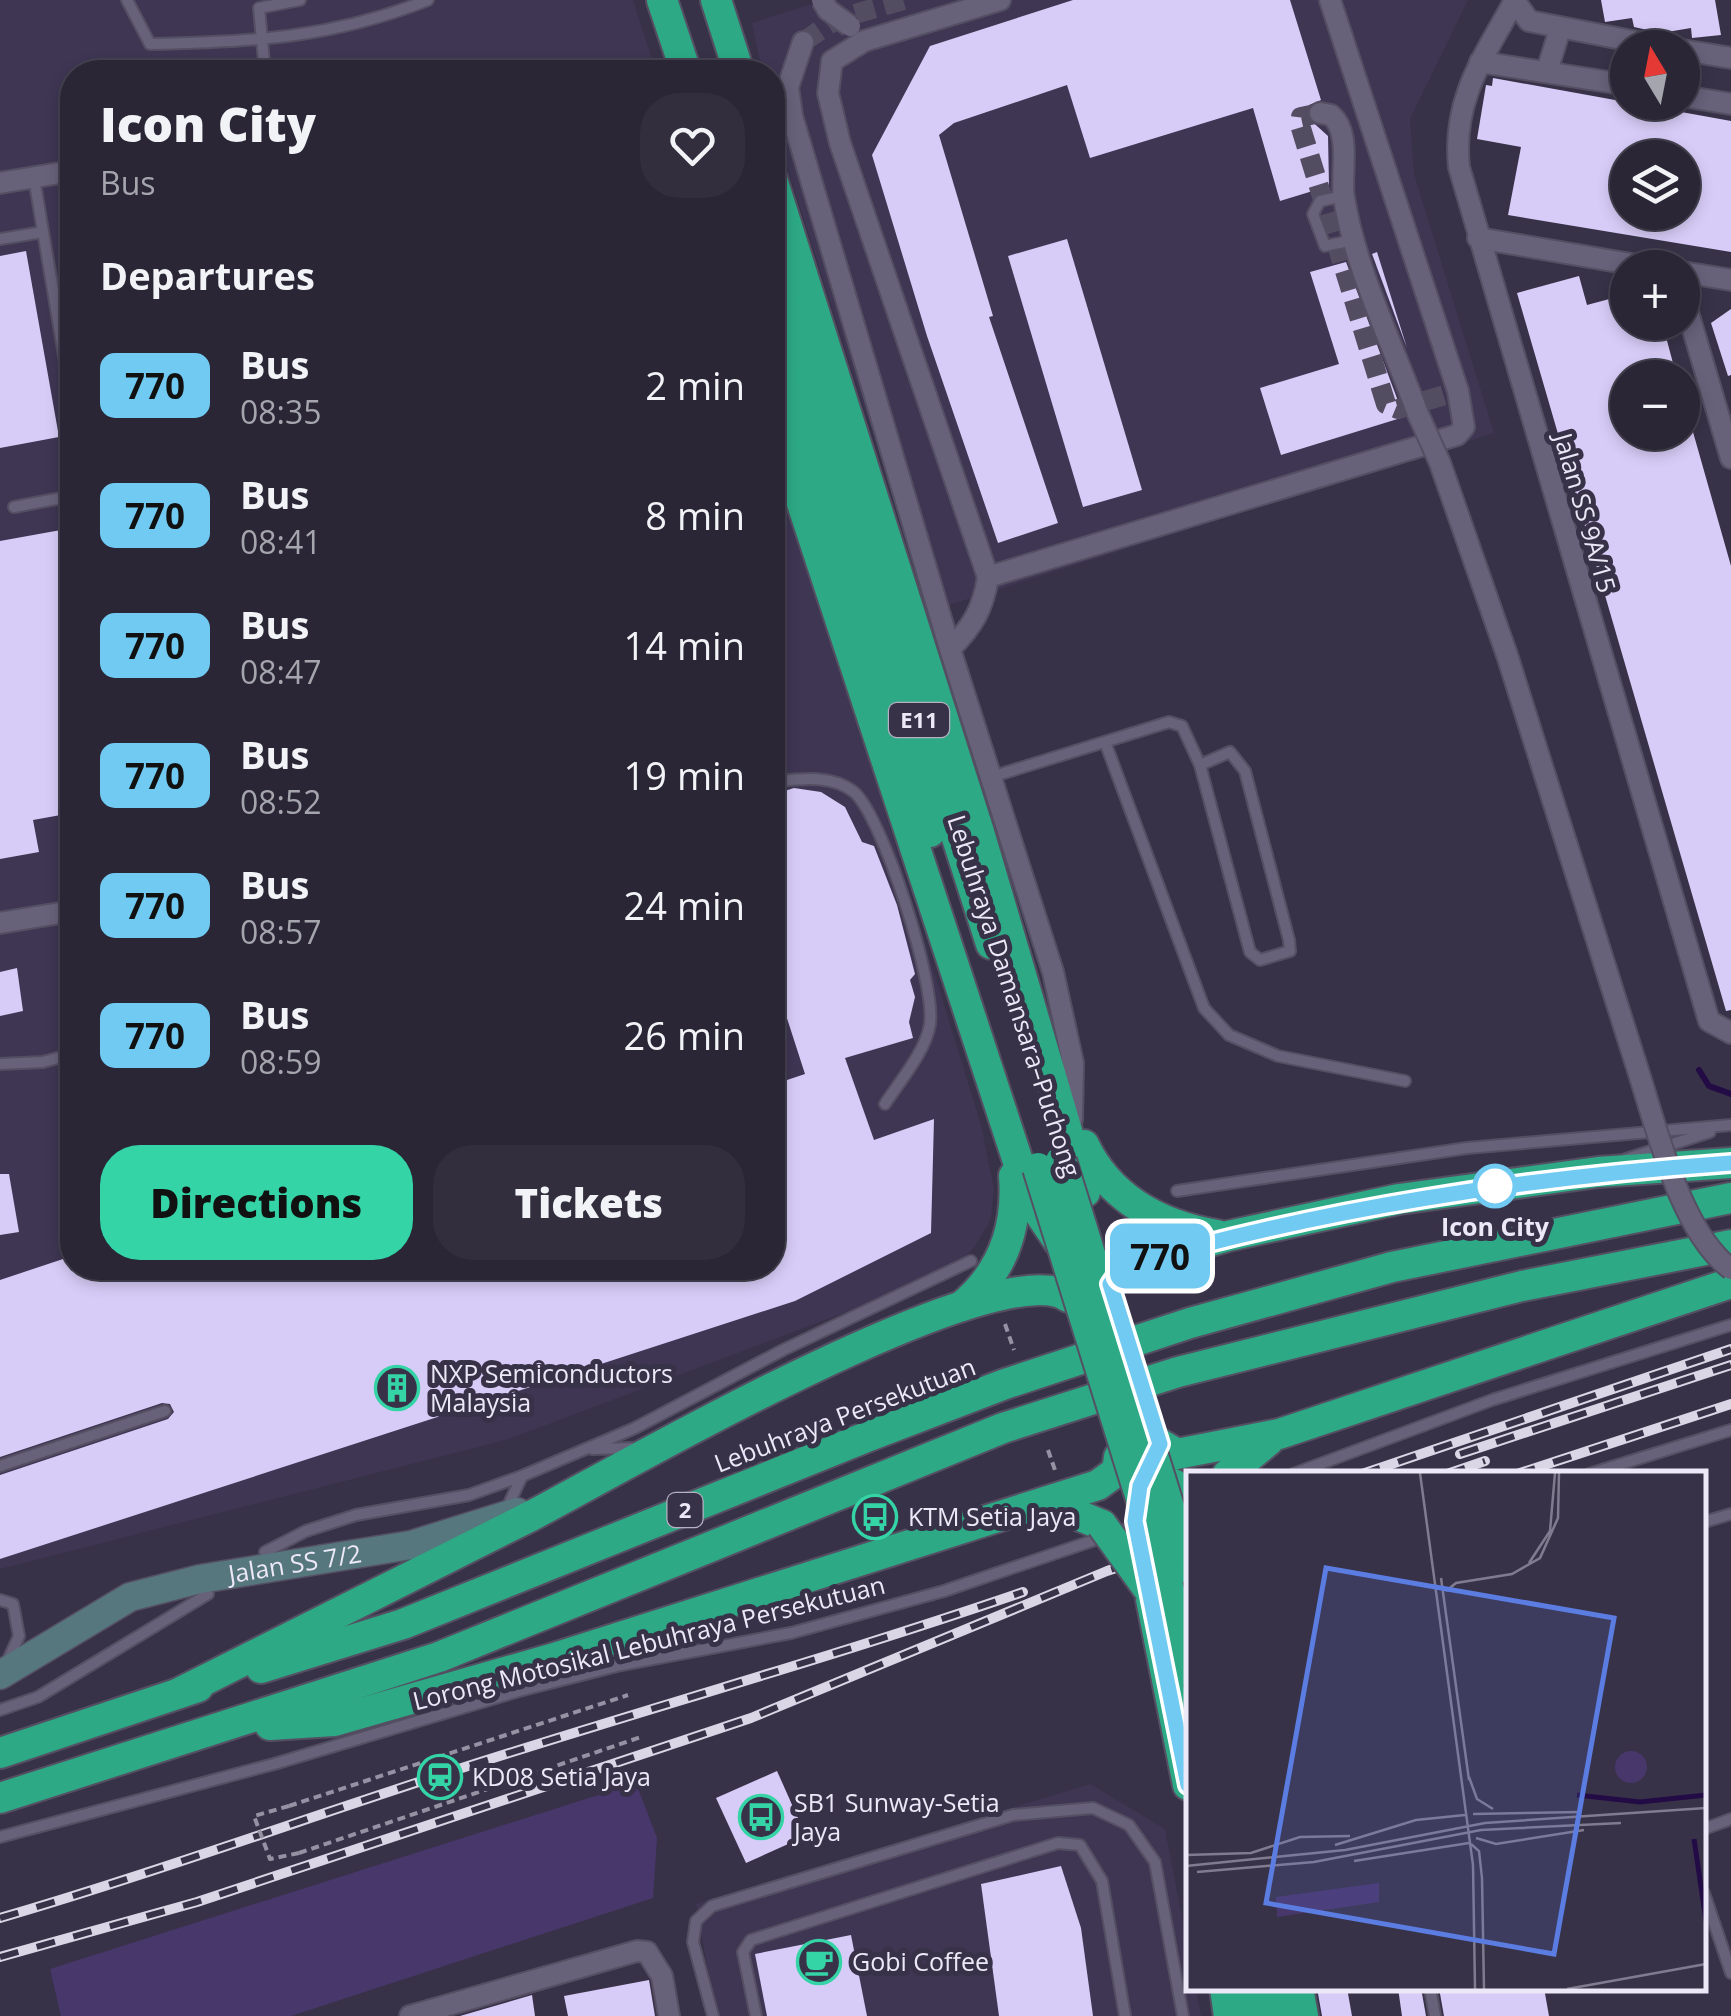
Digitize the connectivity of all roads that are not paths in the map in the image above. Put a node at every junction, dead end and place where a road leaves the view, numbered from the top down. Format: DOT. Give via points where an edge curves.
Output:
graph roads {
  1 [pos="127,0"];
  2 [pos="300,0"];
  3 [pos="428,0"];
  4 [pos="651,0"];
  5 [pos="662,0"];
  6 [pos="699,0"];
  7 [pos="822,0"];
  8 [pos="1000,0"];
  9 [pos="1330,0"];
  10 [pos="1514,1"];
  11 [pos="725,7"];
  12 [pos="1560,29"];
  13 [pos="857,34"];
  14 [pos="1610,38"];
  15 [pos="261,42"];
  16 [pos="803,42"];
  17 [pos="1700,53"];
  18 [pos="1731,58"];
  19 [pos="263,60"];
  20 [pos="666,60"];
  21 [pos="682,60"];
  22 [pos="716,60"];
  23 [pos="736,60"];
  24 [pos="1480,62"];
  25 [pos="1547,70"];
  26 [pos="1610,82"];
  27 [pos="1700,99"];
  28 [pos="1731,104"];
  29 [pos="1320,114"];
  30 [pos="60,173"];
  31 [pos="34,178"];
  32 [pos="0,183"];
  33 [pos="1344,196"];
  34 [pos="785,219"];
  35 [pos="43,232"];
  36 [pos="1478,238"];
  37 [pos="0,239"];
  38 [pos="1354,239"];
  39 [pos="1610,260"];
  40 [pos="1700,275"];
  41 [pos="1731,280"];
  42 [pos="785,301"];
  43 [pos="60,332"];
  44 [pos="1696,340"];
  45 [pos="785,383"];
  46 [pos="785,452"];
  47 [pos="1731,458"];
  48 [pos="60,498"];
  49 [pos="14,507"];
  50 [pos="988,577"];
  51 [pos="950,648"];
  52 [pos="1104,742"];
  53 [pos="1200,765"];
  54 [pos="991,776"];
  55 [pos="785,782"];
  56 [pos="60,913"];
  57 [pos="0,923"];
  58 [pos="1731,1032"];
  59 [pos="60,1057"];
  60 [pos="0,1064"];
  61 [pos="1048,1070"];
  62 [pos="1405,1081"];
  63 [pos="885,1104"];
  64 [pos="1072,1119"];
  65 [pos="1731,1126"];
  66 [pos="1011,1145"];
  67 [pos="1731,1163"];
  68 [pos="1598,1172"];
  69 [pos="1177,1192"];
  70 [pos="1731,1198"];
  71 [pos="1228,1236"];
  72 [pos="1731,1244"];
  73 [pos="1082,1258"];
  74 [pos="971,1261"];
  75 [pos="1110,1284"];
  76 [pos="1726,1284"];
  77 [pos="1056,1294"];
  78 [pos="962,1306"];
  79 [pos="1731,1325"];
  80 [pos="165,1411"];
  81 [pos="1731,1430"];
  82 [pos="1280,1434"];
  83 [pos="656,1448"];
  84 [pos="586,1449"];
  85 [pos="1161,1456"];
  86 [pos="1119,1457"];
  87 [pos="0,1466"];
  88 [pos="1231,1471"];
  89 [pos="1300,1471"];
  90 [pos="1599,1471"];
  91 [pos="522,1476"];
  92 [pos="604,1477"];
  93 [pos="1186,1504"];
  94 [pos="1032,1506"];
  95 [pos="1186,1508"];
  96 [pos="1731,1514"];
  97 [pos="502,1518"];
  98 [pos="1706,1521"];
  99 [pos="265,1552"];
  100 [pos="1186,1562"];
  101 [pos="208,1594"];
  102 [pos="1150,1595"];
  103 [pos="0,1600"];
  104 [pos="551,1659"];
  105 [pos="1186,1662"];
  106 [pos="0,1665"];
  107 [pos="0,1675"];
  108 [pos="518,1691"];
  109 [pos="179,1693"];
  110 [pos="0,1710"];
  111 [pos="232,1727"];
  112 [pos="0,1753"];
  113 [pos="1186,1776"];
  114 [pos="0,1798"];
  115 [pos="1731,1819"];
  116 [pos="1706,1828"];
  117 [pos="0,1837"];
  118 [pos="1706,1898"];
  119 [pos="1731,1974"];
  120 [pos="1225,1991"];
  121 [pos="1252,1991"];
  122 [pos="1277,1991"];
  123 [pos="1299,1991"];
  124 [pos="1431,1991"];
  125 [pos="410,2016"];
  126 [pos="669,2016"];
  127 [pos="712,2016"];
  128 [pos="756,2016"];
  129 [pos="1125,2016"];
  130 [pos="1183,2016"];
  131 [pos="1230,2016"];
  132 [pos="1256,2016"];
  133 [pos="1281,2016"];
  134 [pos="1303,2016"];
  135 [pos="1435,2016"];
  1 -- 15 [label="lane" via="150,44"];
  2 -- 15 [label="lane" via="258,8"];
  3 -- 15 [label="lane" via="368,24"];
  4 -- 20 [label="highway"];
  5 -- 21 [label="highway"];
  6 -- 22 [label="highway"];
  7 -- 13 [label="street, bridge"];
  8 -- 13 [label="street"];
  9 -- 50 [label="street" via="1464,427 1457,435"];
  10 -- 12 [label="street" via="1529,21"];
  10 -- 24 [label="street, Jalan SS 9A/15"];
  11 -- 23 [label="highway"];
  12 -- 14 [label="street"];
  12 -- 25 [label="street"];
  13 -- 50 [label="street" via="832,61 828,93 840,143"];
  15 -- 19 [label="lane"];
  16 -- 51 [label="street" via="788,87 792,116"];
  17 -- 18 [label="street"];
  24 -- 25 [label="street"];
  24 -- 36 [label="street, Jalan SS 9A/15" via="1469,77 1456,140"];
  25 -- 26 [label="street"];
  27 -- 28 [label="street"];
  29 -- 33 [label="street" via="1340,126"];
  30 -- 31 [label="street"];
  31 -- 32 [label="street"];
  31 -- 35 [label="lane"];
  33 -- 38 [label="street"];
  33 -- 38 [label="lane" via="1320,201 1313,214 1325,246"];
  34 -- 61 [label="highway"];
  35 -- 37 [label="lane"];
  35 -- 43 [label="lane"];
  36 -- 39 [label="street"];
  36 -- 58 [label="street, Jalan SS 9A/15" via="1708,1020"];
  38 -- 76 [label="street, bridge" via="1458,503 1678,1186"];
  40 -- 41 [label="street"];
  42 -- 100 [label="highway, Lebuhraya Damansara–Puchong / E11, bridge"];
  44 -- 47 [label="street"];
  45 -- 105 [label="highway, Lebuhraya Damansara–Puchong / E11, bridge" via="1086,1319"];
  46 -- 66 [label="highway"];
  48 -- 49 [label="lane"];
  50 -- 51 [label="street" via="984,604"];
  51 -- 54 [label="street"];
  52 -- 53 [label="lane" via="1170,722 1182,726"];
  52 -- 54 [label="lane"];
  52 -- 62 [label="lane" via="1204,1008 1228,1036 1278,1056"];
  53 -- 53 [label="lane" via="1230,752 1245,770 1288,940 1290,951 1281,956 1260,960 1250,952"];
  54 -- 64 [label="street" via="1069,1034"];
  55 -- 63 [label="lane" via="833,780 856,794 896,880 924,964 930,1027"];
  56 -- 57 [label="street"];
  59 -- 60 [label="lane"];
  61 -- 64 [label="highway"];
  61 -- 73 [label="highway" via="1089,1211"];
  64 -- 71 [label="highway" via="1093,1164 1122,1196 1184,1229"];
  65 -- 68 [label="lane" via="1674,1140"];
  65 -- 69 [label="lane" via="1467,1148"];
  66 -- 73 [label="highway" via="1043,1223"];
  66 -- 78 [label="highway" via="1011,1232 990,1279"];
  67 -- 68 [label="highway"];
  68 -- 71 [label="highway" via="1400,1199"];
  70 -- 109 [label="highway, Lebuhraya Persekutuan / 2" via="1392,1267 1190,1323 868,1436 403,1624"];
  71 -- 75 [label="highway" via="1122,1267"];
  72 -- 111 [label="highway, 2" via="1399,1314 1160,1377 987,1434 439,1658"];
  73 -- 75 [label="highway, bridge"];
  73 -- 77 [label="highway"];
  74 -- 84 [label="lane"];
  75 -- 85 [label="highway"];
  76 -- 82 [label="highway"];
  77 -- 78 [label="highway"];
  77 -- 86 [label="highway"];
  78 -- 83 [label="highway" via="785,1380"];
  79 -- 89 [label="lane" via="1492,1400"];
  80 -- 87 [label="lane"];
  81 -- 90 [label="lane"];
  82 -- 85 [label="highway"];
  82 -- 88 [label="highway"];
  83 -- 84 [label="lane"];
  83 -- 92 [label="highway"];
  84 -- 91 [label="lane"];
  85 -- 86 [label="highway, bridge"];
  85 -- 93 [label="highway"];
  85 -- 102 [label="highway, bridge" via="1134,1506"];
  86 -- 94 [label="highway" via="1109,1478"];
  91 -- 97 [label="lane"];
  91 -- 99 [label="lane" via="469,1495 356,1515"];
  92 -- 97 [label="street, Jalan SS 7/2"];
  92 -- 109 [label="highway"];
  94 -- 102 [label="highway, bridge" via="1063,1509 1102,1525"];
  94 -- 104 [label="highway"];
  95 -- 108 [label="lane, Lorong Motosikal Lebuhraya Persekutuan" via="944,1591 791,1634"];
  96 -- 98 [label="lane"];
  97 -- 107 [label="street, Jalan SS 7/2" via="411,1545 200,1578 130,1597"];
  101 -- 110 [label="lane" via="108,1659 38,1698"];
  102 -- 113 [label="highway"];
  103 -- 106 [label="lane" via="13,1604 19,1636"];
  104 -- 108 [label="lane"];
  104 -- 111 [label="highway" via="334,1721"];
  108 -- 117 [label="lane, Lorong Motosikal Lebuhraya Persekutuan"];
  109 -- 112 [label="highway, Lebuhraya Persekutuan / 2"];
  111 -- 114 [label="highway, 2"];
  115 -- 116 [label="lane"];
  118 -- 119 [label="lane"];
  120 -- 131 [label="highway"];
  121 -- 132 [label="highway"];
  122 -- 133 [label="highway"];
  123 -- 134 [label="highway"];
  124 -- 135 [label="lane"];
  125 -- 126 [label="street" via="637,1951 658,1965"];
  127 -- 130 [label="lane" via="693,1942 696,1921 712,1906 1013,1816 1093,1808 1129,1825 1155,1862"];
  128 -- 129 [label="lane" via="742,1952 751,1940 1058,1842 1080,1845 1102,1881"];
}
